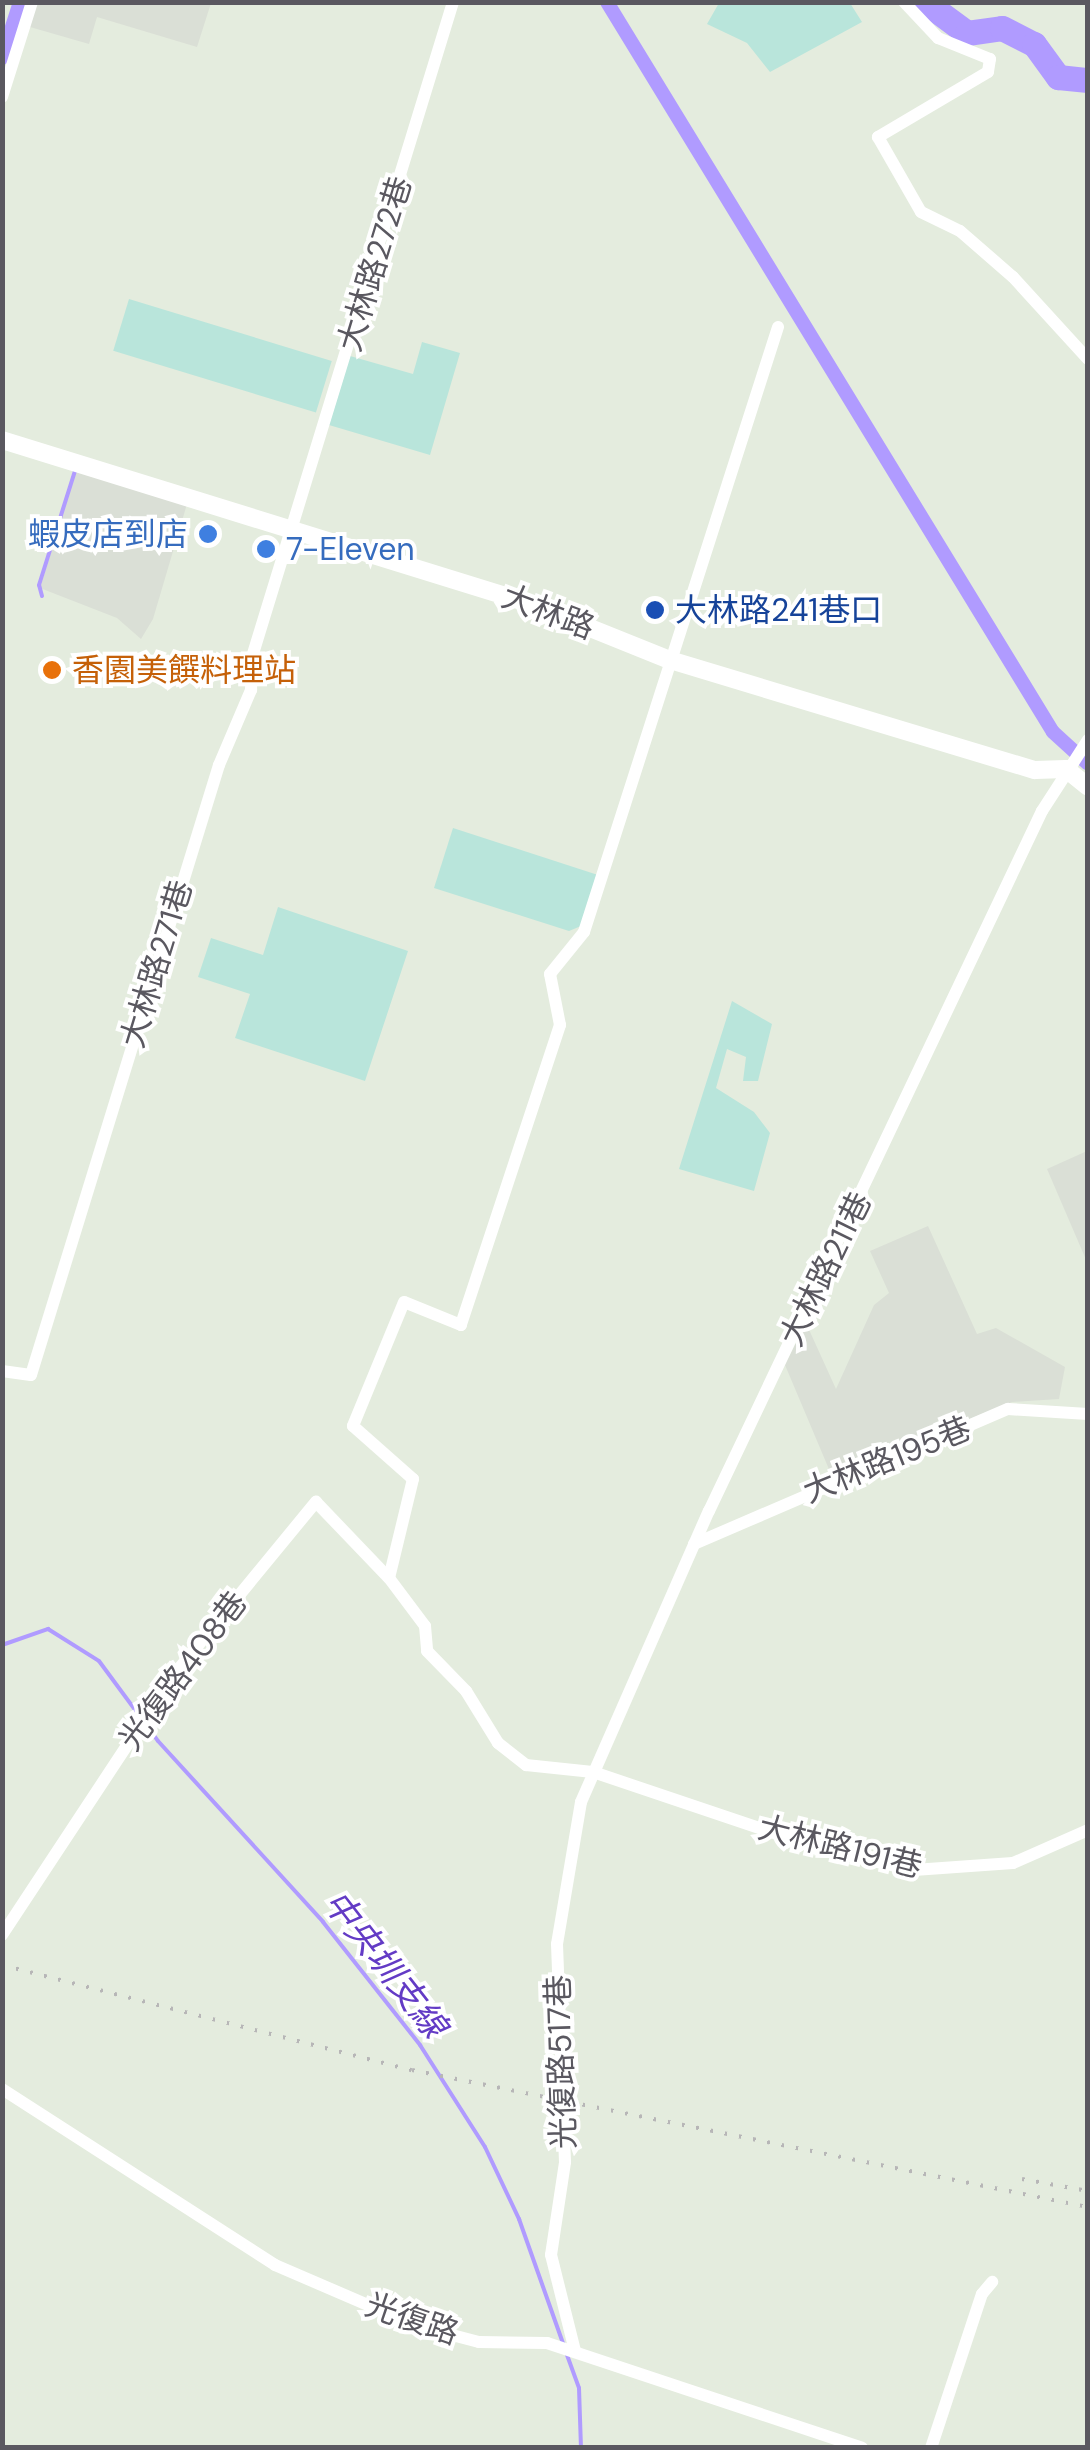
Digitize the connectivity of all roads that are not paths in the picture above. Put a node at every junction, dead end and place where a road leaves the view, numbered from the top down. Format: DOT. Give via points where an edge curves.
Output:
graph roads {
  1 [pos="32,2"];
  2 [pos="454,2"];
  3 [pos="904,2"];
  4 [pos="2,97"];
  5 [pos="778,327"];
  6 [pos="1088,360"];
  7 [pos="2,440"];
  8 [pos="293,525"];
  9 [pos="670,660"];
  10 [pos="1088,740"];
  11 [pos="1066,769"];
  12 [pos="1088,787"];
  13 [pos="2,1371"];
  14 [pos="1088,1414"];
  15 [pos="694,1544"];
  16 [pos="389,1578"];
  17 [pos="593,1772"];
  18 [pos="1088,1830"];
  19 [pos="2,1935"];
  20 [pos="2,2089"];
  21 [pos="992,2282"];
  22 [pos="575,2351"];
  23 [pos="862,2448"];
  24 [pos="931,2448"];
  1 -- 4 [label="street"];
  2 -- 8 [label="street, 大林路272巷"];
  3 -- 6 [label="street" via="938,38 990,59 988,72 878,137 921,212 960,231 1000,266"];
  5 -- 9 [label="street"];
  7 -- 8 [label="street, 大林路"];
  8 -- 9 [label="street, 大林路" via="528,602"];
  8 -- 13 [label="street, 大林路271巷" via="252,657 250,690 218,765 30,1375 20,1379"];
  9 -- 11 [label="street, 大林路" via="1035,770"];
  9 -- 16 [label="street" via="584,932 550,974 560,1024 461,1324 404,1302 353,1426 413,1479"];
  10 -- 11 [label="street, 大林路211巷"];
  11 -- 12 [label="street"];
  11 -- 15 [label="street, 大林路211巷"];
  14 -- 15 [label="street, 大林路195巷" via="1008,1409"];
  15 -- 17 [label="street, 大林路211巷"];
  16 -- 17 [label="street, 大林路191巷" via="425,1626 427,1651 466,1691 498,1743 526,1765"];
  16 -- 19 [label="street, 光復路408巷" via="316,1502 144,1719"];
  17 -- 18 [label="street, 大林路191巷" via="828,1851 914,1870 1014,1863"];
  17 -- 22 [label="street, 光復路517巷" via="581,1802 556,1944 566,2162 551,2255"];
  20 -- 22 [label="street, 光復路" via="276,2265 414,2325 479,2342 547,2343"];
  21 -- 24 [label="street" via="982,2294"];
  22 -- 23 [label="street, 光復路"];
}
